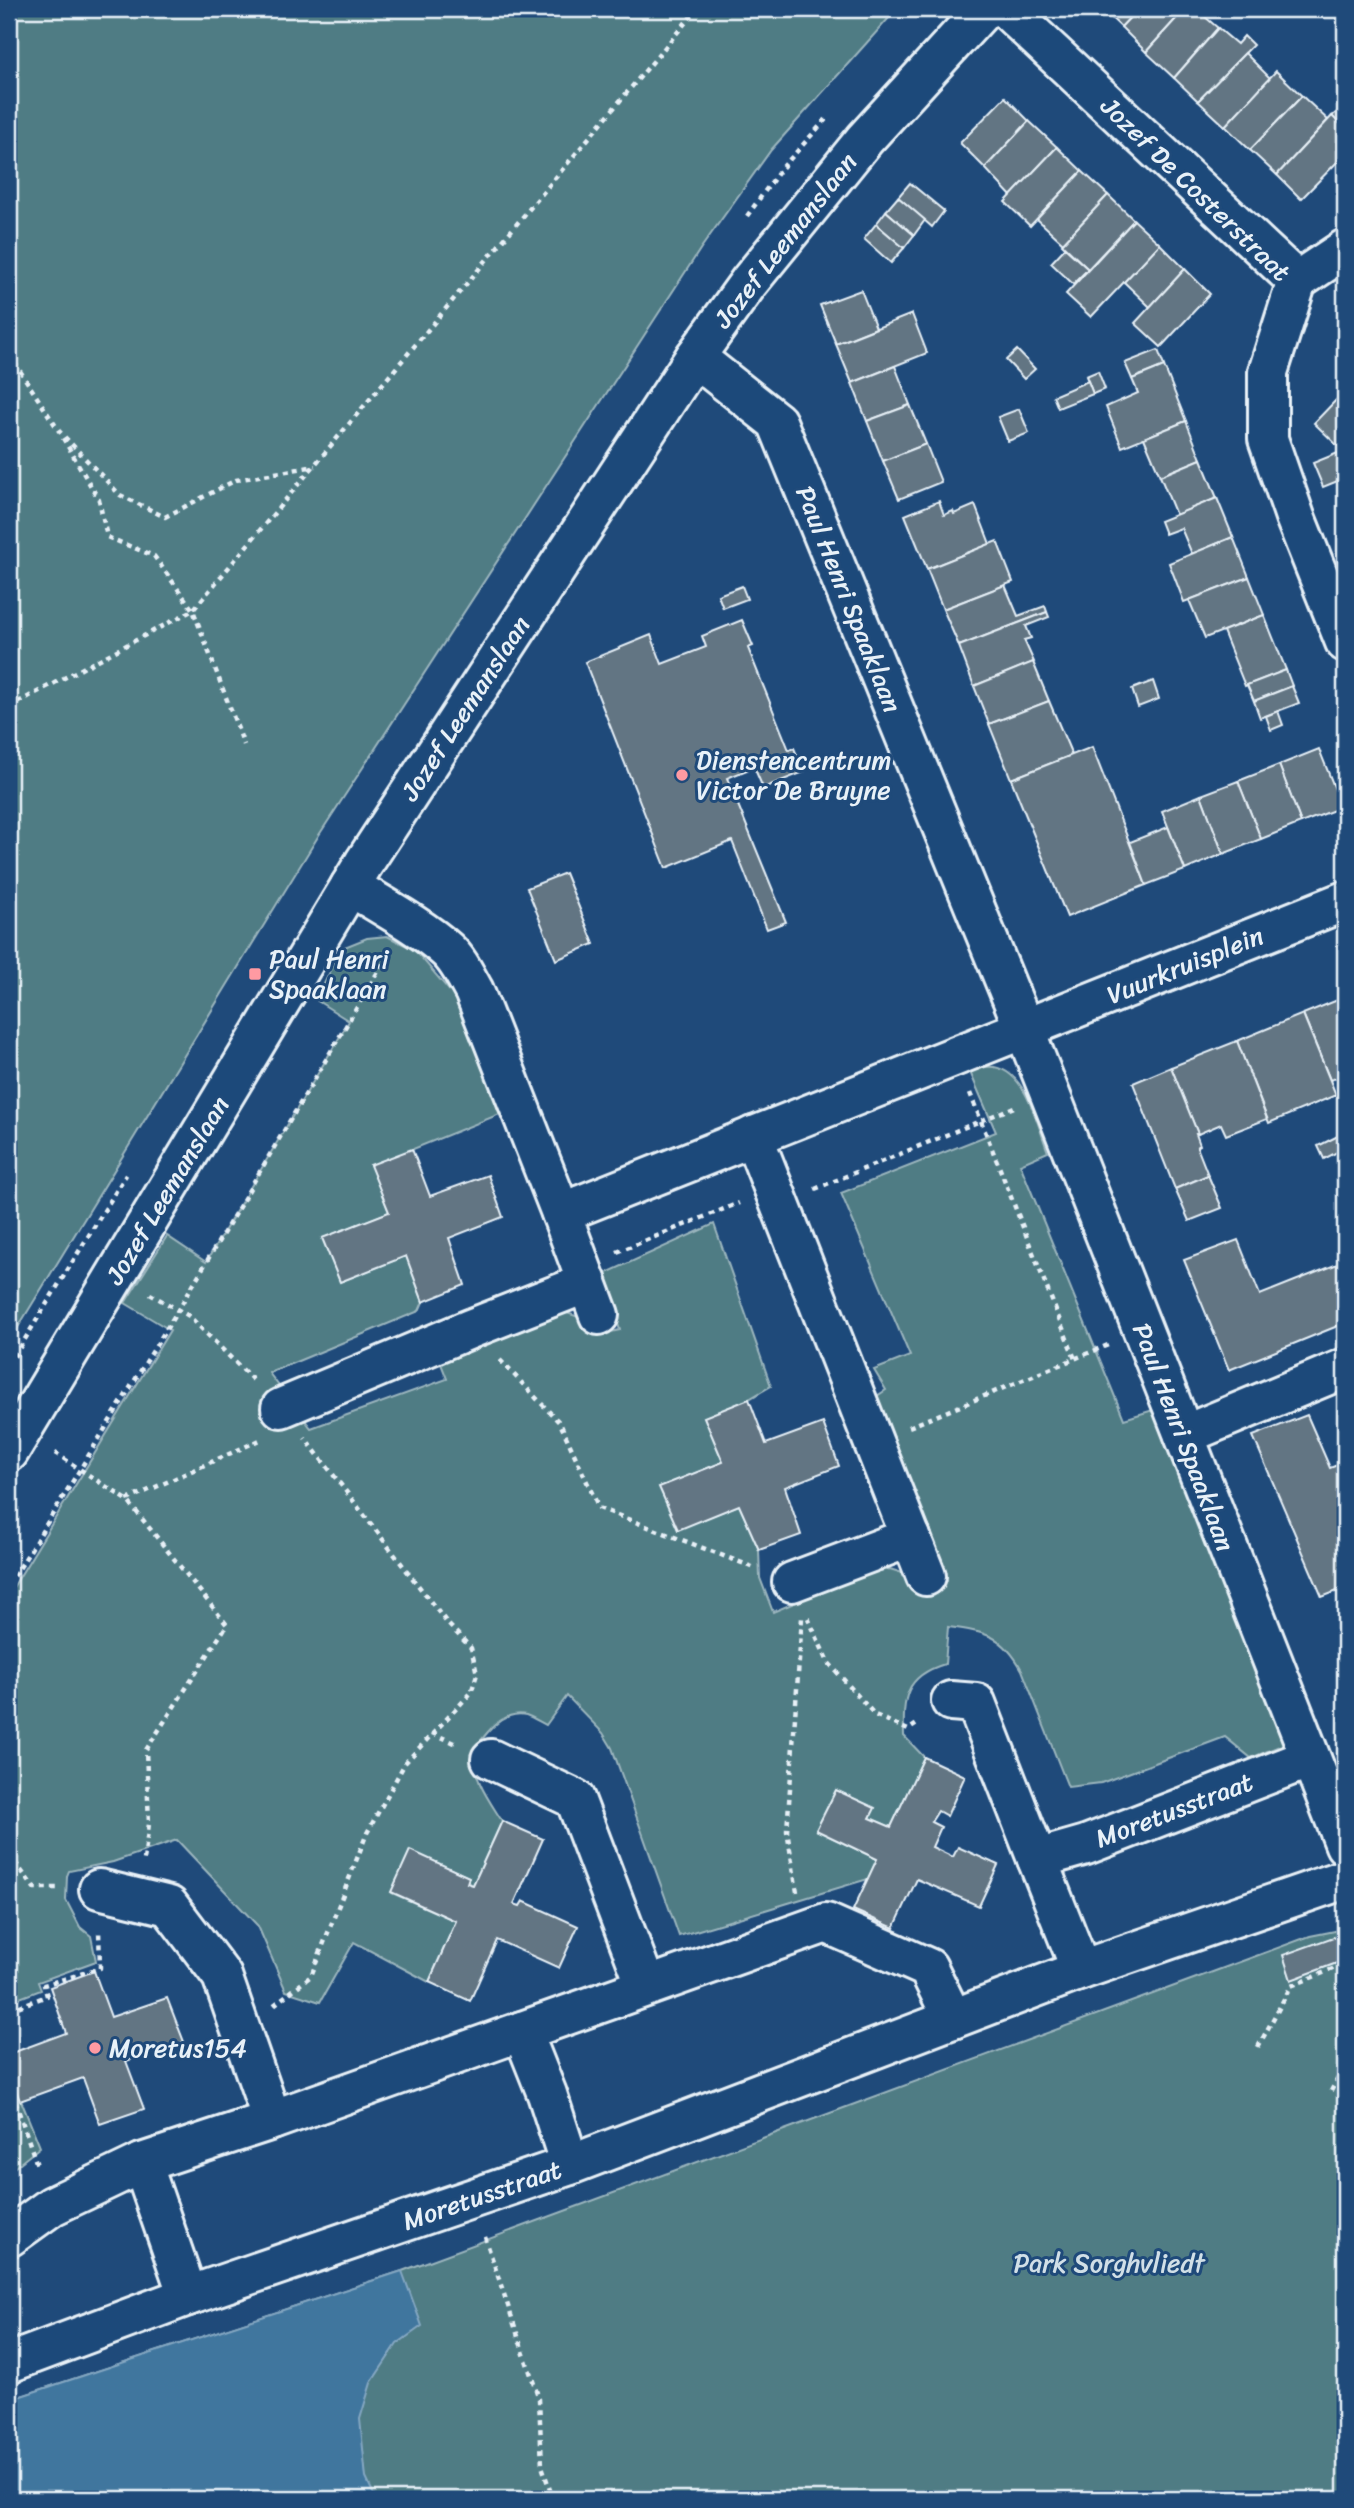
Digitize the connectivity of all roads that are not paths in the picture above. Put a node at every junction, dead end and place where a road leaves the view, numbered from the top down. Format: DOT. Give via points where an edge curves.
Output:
graph roads {
  1 [pos="984,9"];
  2 [pos="1006,9"];
  3 [pos="1345,249"];
  4 [pos="1297,281"];
  5 [pos="695,357"];
  6 [pos="1345,642"];
  7 [pos="350,886"];
  8 [pos="1345,901"];
  9 [pos="1024,1028"];
  10 [pos="753,1136"];
  11 [pos="561,1213"];
  12 [pos="1345,1368"];
  13 [pos="281,1408"];
  14 [pos="1184,1435"];
  15 [pos="15,1442"];
  16 [pos="911,1537"];
  17 [pos="926,1576"];
  18 [pos="792,1583"];
  19 [pos="951,1701"];
  20 [pos="1310,1758"];
  21 [pos="491,1759"];
  22 [pos="1345,1845"];
  23 [pos="1037,1859"];
  24 [pos="1345,1879"];
  25 [pos="99,1889"];
  26 [pos="1081,1970"];
  27 [pos="646,1986"];
  28 [pos="953,2019"];
  29 [pos="522,2031"];
  30 [pos="272,2120"];
  31 [pos="142,2163"];
  32 [pos="570,2165"];
  33 [pos="9,2237"];
  34 [pos="188,2296"];
  35 [pos="9,2363"];
  1 -- 5 [label="street, Jozef Leemanslaan" via="865,139 749,282"];
  2 -- 4 [label="street, Jozef De Costerstraat"];
  3 -- 4 [label="street"];
  4 -- 6 [label="street, Jozef De Costerstraat" via="1268,372 1268,439"];
  5 -- 7 [label="street, Jozef Leemanslaan"];
  5 -- 9 [label="street, Paul Henri Spaaklaan" via="777,422"];
  7 -- 11 [label="street" via="447,950 462,969"];
  7 -- 15 [label="street, Jozef Leemanslaan"];
  8 -- 9 [label="street, Vuurkruisplein"];
  9 -- 10 [label="street"];
  9 -- 14 [label="street, Paul Henri Spaaklaan"];
  10 -- 11 [label="street"];
  10 -- 16 [label="street"];
  11 -- 13 [label="street" via="593,1299 470,1329"];
  12 -- 14 [label="street"];
  14 -- 20 [label="street, Paul Henri Spaaklaan"];
  16 -- 17 [label="street"];
  16 -- 18 [label="street"];
  19 -- 23 [label="street" via="976,1703"];
  20 -- 22 [label="street, Paul Henri Spaaklaan"];
  20 -- 23 [label="street, Moretusstraat" via="1086,1845"];
  21 -- 27 [label="street" via="575,1799"];
  23 -- 26 [label="street"];
  24 -- 26 [label="street, Moretusstraat"];
  25 -- 30 [label="street" via="169,1906 222,1976"];
  26 -- 28 [label="street, Moretusstraat"];
  27 -- 28 [label="street" via="826,1923 928,1968"];
  27 -- 29 [label="street"];
  28 -- 32 [label="street, Moretusstraat"];
  29 -- 30 [label="street"];
  29 -- 32 [label="street"];
  30 -- 31 [label="street"];
  31 -- 33 [label="street" via="52,2206"];
  31 -- 34 [label="street"];
  32 -- 34 [label="street, Moretusstraat"];
  34 -- 35 [label="street, Moretusstraat"];
}
